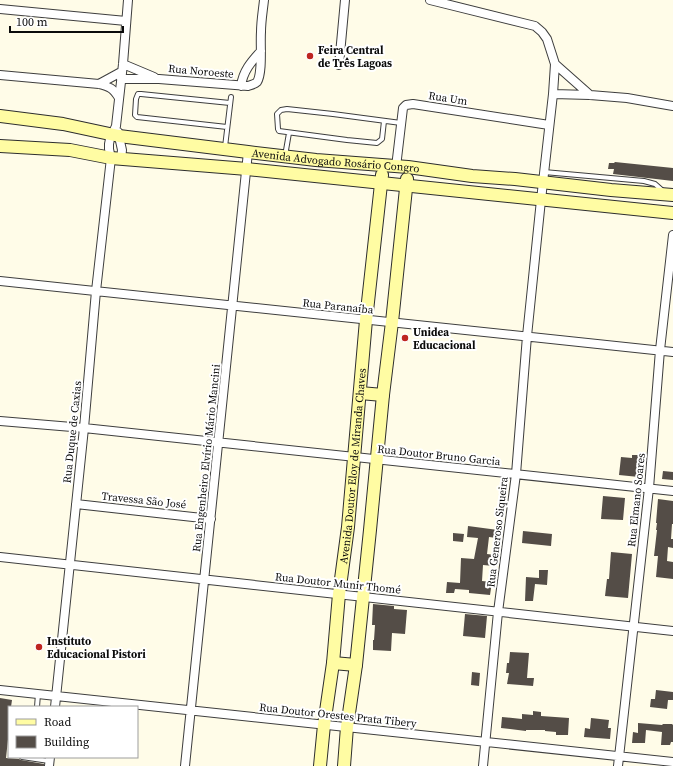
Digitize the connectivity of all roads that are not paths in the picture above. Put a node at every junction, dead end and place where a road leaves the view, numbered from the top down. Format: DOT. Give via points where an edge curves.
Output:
graph roads {
  1 [pos="128,0"];
  2 [pos="264,0"];
  3 [pos="345,0"];
  4 [pos="430,0"];
  5 [pos="0,9"];
  6 [pos="126,21"];
  7 [pos="260,51"];
  8 [pos="555,64"];
  9 [pos="339,65"];
  10 [pos="122,72"];
  11 [pos="0,75"];
  12 [pos="159,79"];
  13 [pos="99,84"];
  14 [pos="241,86"];
  15 [pos="553,94"];
  16 [pos="590,95"];
  17 [pos="231,97"];
  18 [pos="118,98"];
  19 [pos="230,103"];
  20 [pos="673,106"];
  21 [pos="0,116"];
  22 [pos="384,121"];
  23 [pos="401,123"];
  24 [pos="549,125"];
  25 [pos="227,127"];
  26 [pos="116,133"];
  27 [pos="290,133"];
  28 [pos="0,146"];
  29 [pos="225,149"];
  30 [pos="248,152"];
  31 [pos="285,156"];
  32 [pos="116,158"];
  33 [pos="316,160"];
  34 [pos="383,166"];
  35 [pos="396,167"];
  36 [pos="408,167"];
  37 [pos="247,169"];
  38 [pos="314,176"];
  39 [pos="472,176"];
  40 [pos="544,177"];
  41 [pos="381,183"];
  42 [pos="406,186"];
  43 [pos="611,190"];
  44 [pos="470,192"];
  45 [pos="669,195"];
  46 [pos="541,200"];
  47 [pos="610,206"];
  48 [pos="673,213"];
  49 [pos="673,235"];
  50 [pos="0,281"];
  51 [pos="96,292"];
  52 [pos="233,306"];
  53 [pos="366,320"];
  54 [pos="392,322"];
  55 [pos="527,336"];
  56 [pos="660,350"];
  57 [pos="673,352"];
  58 [pos="360,392"];
  59 [pos="383,394"];
  60 [pos="0,421"];
  61 [pos="84,428"];
  62 [pos="218,442"];
  63 [pos="354,457"];
  64 [pos="378,459"];
  65 [pos="516,474"];
  66 [pos="649,488"];
  67 [pos="673,491"];
  68 [pos="76,504"];
  69 [pos="211,519"];
  70 [pos="348,527"];
  71 [pos="370,530"];
  72 [pos="0,557"];
  73 [pos="69,564"];
  74 [pos="204,579"];
  75 [pos="339,594"];
  76 [pos="363,597"];
  77 [pos="498,612"];
  78 [pos="633,627"];
  79 [pos="673,631"];
  80 [pos="333,663"];
  81 [pos="356,665"];
  82 [pos="0,690"];
  83 [pos="38,694"];
  84 [pos="56,696"];
  85 [pos="37,706"];
  86 [pos="55,706"];
  87 [pos="191,710"];
  88 [pos="324,724"];
  89 [pos="347,727"];
  90 [pos="486,742"];
  91 [pos="619,756"];
  92 [pos="31,758"];
  93 [pos="49,761"];
  94 [pos="673,762"];
  95 [pos="185,766"];
  96 [pos="320,766"];
  97 [pos="344,766"];
  98 [pos="483,766"];
  99 [pos="618,766"];
  1 -- 6 [label="street"];
  2 -- 7 [label="street"];
  3 -- 9 [label="street"];
  4 -- 8 [label="street" via="535,26 547,39"];
  5 -- 6 [label="street"];
  6 -- 10 [label="street"];
  7 -- 14 [label="street, Rua Noroeste" via="244,73"];
  7 -- 14 [label="street, Rua Noroeste" via="261,65 257,82"];
  8 -- 15 [label="street, Rua Generoso Siqueira"];
  8 -- 16 [label="street"];
  10 -- 12 [label="street, Rua Noroeste"];
  10 -- 12 [label="street, Rua Noroeste"];
  10 -- 13 [label="street"];
  10 -- 18 [label="street"];
  11 -- 13 [label="street"];
  12 -- 14 [label="street, Rua Noroeste"];
  13 -- 18 [label="street" via="112,88"];
  15 -- 16 [label="street"];
  15 -- 24 [label="street, Rua Generoso Siqueira"];
  16 -- 20 [label="street"];
  17 -- 19 [label="lane"];
  18 -- 26 [label="street"];
  19 -- 25 [label="lane"];
  19 -- 25 [label="lane" via="141,94 138,94 136,99 137,117"];
  21 -- 26 [label="main road, Avenida Advogado Rosário Congro"];
  22 -- 23 [label="lane"];
  22 -- 27 [label="lane" via="382,139 377,143"];
  22 -- 27 [label="lane" via="280,110 277,114 279,132"];
  23 -- 24 [label="street, Rua Um" via="402,108 413,104"];
  23 -- 35 [label="street, Rua Um"];
  24 -- 40 [label="street, Rua Generoso Siqueira"];
  25 -- 29 [label="lane"];
  26 -- 29 [label="main road, Avenida Advogado Rosário Congro"];
  26 -- 32 [label="street" via="122,150"];
  26 -- 32 [label="street" via="110,138 109,149"];
  27 -- 31 [label="lane"];
  28 -- 32 [label="main road, Avenida Advogado Rosário Congro" via="70,150"];
  29 -- 30 [label="main road, Avenida Advogado Rosário Congro"];
  30 -- 31 [label="main road, Avenida Advogado Rosário Congro"];
  30 -- 37 [label="street, Rua Engenheiro Elvírio Mário Mancini"];
  31 -- 33 [label="main road, Avenida Advogado Rosário Congro"];
  32 -- 37 [label="main road, Avenida Advogado Rosário Congro"];
  32 -- 51 [label="street, Rua Duque de Caxias"];
  33 -- 34 [label="main road, Avenida Advogado Rosário Congro"];
  33 -- 38 [label="main road"];
  34 -- 35 [label="main road, Avenida Advogado Rosário Congro"];
  34 -- 41 [label="main road, Avenida Doutor Eloy de Miranda Chaves"];
  35 -- 36 [label="main road, Avenida Advogado Rosário Congro"];
  36 -- 39 [label="main road, Avenida Advogado Rosário Congro"];
  36 -- 42 [label="main road, Avenida Doutor Eloy de Miranda Chaves"];
  37 -- 38 [label="main road, Avenida Advogado Rosário Congro"];
  37 -- 52 [label="street, Rua Engenheiro Elvírio Mário Mancini"];
  38 -- 41 [label="main road, Avenida Advogado Rosário Congro"];
  39 -- 40 [label="main road, Avenida Advogado Rosário Congro"];
  39 -- 44 [label="main road"];
  40 -- 43 [label="main road, Avenida Advogado Rosário Congro" via="551,182"];
  40 -- 45 [label="lane" via="644,181 656,184"];
  40 -- 46 [label="street, Rua Generoso Siqueira"];
  41 -- 42 [label="main road, Avenida Advogado Rosário Congro"];
  41 -- 53 [label="main road, Avenida Doutor Eloy de Miranda Chaves"];
  42 -- 44 [label="main road, Avenida Advogado Rosário Congro"];
  42 -- 54 [label="main road, Avenida Doutor Eloy de Miranda Chaves"];
  43 -- 45 [label="main road, Avenida Advogado Rosário Congro"];
  43 -- 47 [label="main road"];
  44 -- 46 [label="main road, Avenida Advogado Rosário Congro"];
  46 -- 47 [label="main road, Avenida Advogado Rosário Congro"];
  46 -- 55 [label="street, Rua Generoso Siqueira"];
  47 -- 48 [label="main road, Avenida Advogado Rosário Congro"];
  49 -- 56 [label="street, Rua Elmano Soares"];
  50 -- 51 [label="street, Rua Paranaíba"];
  51 -- 52 [label="street, Rua Paranaíba"];
  51 -- 61 [label="street, Rua Duque de Caxias"];
  52 -- 53 [label="street, Rua Paranaíba"];
  52 -- 62 [label="street, Rua Engenheiro Elvírio Mário Mancini"];
  53 -- 54 [label="street, Rua Paranaíba"];
  53 -- 58 [label="main road, Avenida Doutor Eloy de Miranda Chaves"];
  54 -- 55 [label="street, Rua Paranaíba"];
  54 -- 59 [label="main road, Avenida Doutor Eloy de Miranda Chaves"];
  55 -- 56 [label="street, Rua Paranaíba"];
  55 -- 65 [label="street, Rua Generoso Siqueira"];
  56 -- 57 [label="street, Rua Paranaíba"];
  56 -- 66 [label="street, Rua Elmano Soares"];
  58 -- 59 [label="main road"];
  58 -- 63 [label="main road, Avenida Doutor Eloy de Miranda Chaves"];
  59 -- 64 [label="main road, Avenida Doutor Eloy de Miranda Chaves"];
  60 -- 61 [label="street, Rua Doutor Bruno Garcia"];
  61 -- 62 [label="street, Rua Doutor Bruno Garcia"];
  61 -- 68 [label="street, Rua Duque de Caxias"];
  62 -- 63 [label="street, Rua Doutor Bruno Garcia"];
  62 -- 69 [label="street, Rua Engenheiro Elvírio Mário Mancini"];
  63 -- 64 [label="street, Rua Doutor Bruno Garcia"];
  63 -- 70 [label="main road, Avenida Doutor Eloy de Miranda Chaves"];
  64 -- 65 [label="street, Rua Doutor Bruno Garcia"];
  64 -- 71 [label="main road, Avenida Doutor Eloy de Miranda Chaves"];
  65 -- 66 [label="street, Rua Doutor Bruno Garcia"];
  65 -- 77 [label="street, Rua Generoso Siqueira"];
  66 -- 67 [label="street, Rua Doutor Bruno Garcia"];
  66 -- 78 [label="street, Rua Elmano Soares"];
  68 -- 69 [label="street, Travessa São José"];
  68 -- 73 [label="street, Rua Duque de Caxias"];
  69 -- 74 [label="street, Rua Engenheiro Elvírio Mário Mancini"];
  70 -- 71 [label="main road"];
  70 -- 75 [label="main road, Avenida Doutor Eloy de Miranda Chaves"];
  71 -- 76 [label="main road, Avenida Doutor Eloy de Miranda Chaves"];
  72 -- 73 [label="street, Rua Doutor Munir Thomé"];
  73 -- 74 [label="street, Rua Doutor Munir Thomé"];
  73 -- 84 [label="street, Rua Duque de Caxias"];
  74 -- 75 [label="street, Rua Doutor Munir Thomé"];
  74 -- 87 [label="street, Rua Engenheiro Elvírio Mário Mancini"];
  75 -- 76 [label="street, Rua Doutor Munir Thomé"];
  75 -- 80 [label="main road, Avenida Doutor Eloy de Miranda Chaves"];
  76 -- 77 [label="street, Rua Doutor Munir Thomé"];
  76 -- 81 [label="main road, Avenida Doutor Eloy de Miranda Chaves"];
  77 -- 78 [label="street, Rua Doutor Munir Thomé"];
  77 -- 90 [label="street, Rua Generoso Siqueira"];
  78 -- 79 [label="street, Rua Doutor Munir Thomé"];
  78 -- 91 [label="street, Rua Elmano Soares"];
  80 -- 81 [label="main road"];
  80 -- 88 [label="main road, Avenida Doutor Eloy de Miranda Chaves"];
  81 -- 89 [label="main road, Avenida Doutor Eloy de Miranda Chaves"];
  82 -- 83 [label="street, Rua Doutor Orestes Prata Tibery"];
  83 -- 84 [label="street, Rua Doutor Orestes Prata Tibery"];
  83 -- 85 [label="lane"];
  84 -- 86 [label="street, Rua Duque de Caxias"];
  84 -- 87 [label="street, Rua Doutor Orestes Prata Tibery"];
  87 -- 88 [label="street, Rua Doutor Orestes Prata Tibery"];
  87 -- 95 [label="street, Rua Engenheiro Elvírio Mário Mancini"];
  88 -- 89 [label="street, Rua Doutor Orestes Prata Tibery"];
  88 -- 96 [label="main road, Avenida Doutor Eloy de Miranda Chaves"];
  89 -- 90 [label="street, Rua Doutor Orestes Prata Tibery"];
  89 -- 97 [label="main road, Avenida Doutor Eloy de Miranda Chaves"];
  90 -- 91 [label="street, Rua Doutor Orestes Prata Tibery"];
  90 -- 98 [label="street, Rua Generoso Siqueira"];
  91 -- 94 [label="street, Rua Doutor Orestes Prata Tibery"];
  91 -- 99 [label="street, Rua Elmano Soares"];
  92 -- 93 [label="lane"];
}
